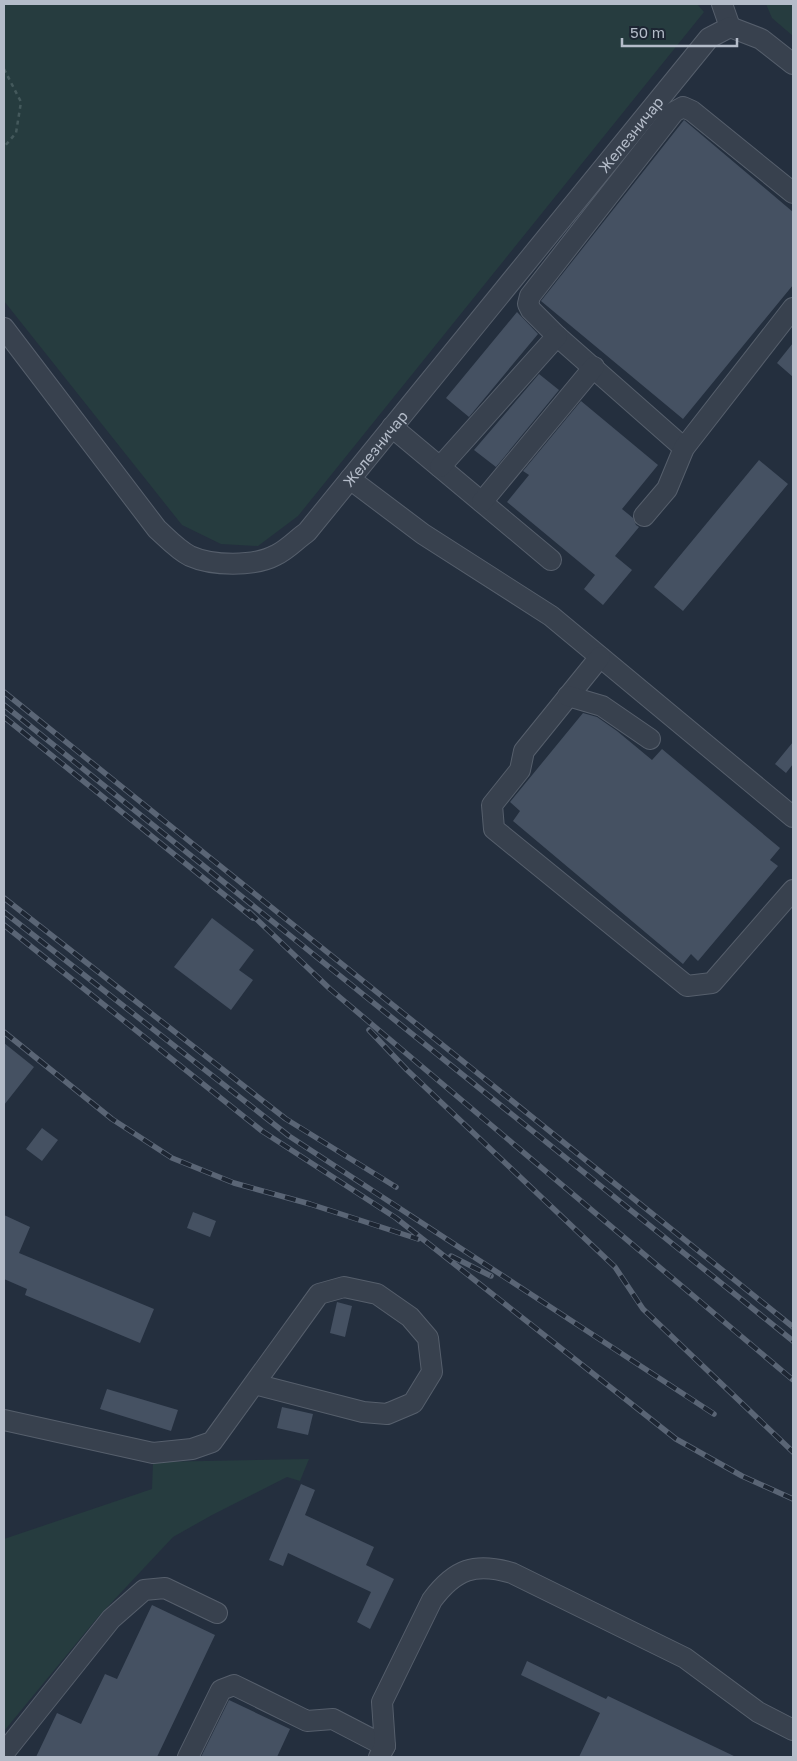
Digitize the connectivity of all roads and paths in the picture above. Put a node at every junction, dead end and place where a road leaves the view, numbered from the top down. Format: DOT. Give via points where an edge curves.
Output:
graph roads {
  1 [pos="722,4"];
  2 [pos="730,27"];
  3 [pos="793,64"];
  4 [pos="4,70"];
  5 [pos="4,147"];
  6 [pos="793,193"];
  7 [pos="793,308"];
  8 [pos="4,328"];
  9 [pos="557,336"];
  10 [pos="594,367"];
  11 [pos="392,427"];
  12 [pos="684,448"];
  13 [pos="440,467"];
  14 [pos="350,478"];
  15 [pos="482,502"];
  16 [pos="644,516"];
  17 [pos="552,560"];
  18 [pos="600,657"];
  19 [pos="568,696"];
  20 [pos="650,739"];
  21 [pos="793,817"];
  22 [pos="793,890"];
  23 [pos="254,1384"];
  24 [pos="4,1420"];
  25 [pos="217,1613"];
  26 [pos="793,1730"];
  27 [pos="382,1751"];
  28 [pos="4,1752"];
  29 [pos="188,1757"];
  1 -- 2 [label="street"];
  2 -- 3 [label="street" via="761,39"];
  2 -- 11 [label="street, Железничар" via="709,38"];
  4 -- 5 [label="path" via="21,102 16,133"];
  6 -- 9 [label="street" via="692,110 683,107 674,112 530,296 528,304 531,310"];
  7 -- 12 [label="street"];
  8 -- 14 [label="street, Железничар" via="157,529 190,556 217,564 247,563 276,556 307,532"];
  9 -- 10 [label="street"];
  9 -- 13 [label="street"];
  10 -- 12 [label="street"];
  10 -- 15 [label="street"];
  11 -- 13 [label="street"];
  11 -- 14 [label="street, Железничар"];
  12 -- 16 [label="street" via="668,489"];
  13 -- 15 [label="street"];
  14 -- 18 [label="street" via="423,534 551,616"];
  15 -- 17 [label="street"];
  18 -- 19 [label="street"];
  18 -- 21 [label="street"];
  19 -- 20 [label="street" via="602,706"];
  19 -- 22 [label="street" via="524,751 520,770 492,805 494,829 687,986 712,983"];
  23 -- 23 [label="street" via="320,1294 344,1287 378,1294 410,1317 428,1338 432,1372 413,1403 386,1414 363,1412"];
  23 -- 24 [label="street" via="212,1442 192,1449 153,1453"];
  25 -- 28 [label="street" via="164,1588 144,1590 111,1619"];
  26 -- 27 [label="street" via="758,1712 685,1658 512,1573 495,1568 476,1568 458,1574 443,1585 432,1600 382,1702"];
  27 -- 29 [label="street" via="333,1720 307,1721 234,1685 221,1690"];
}
